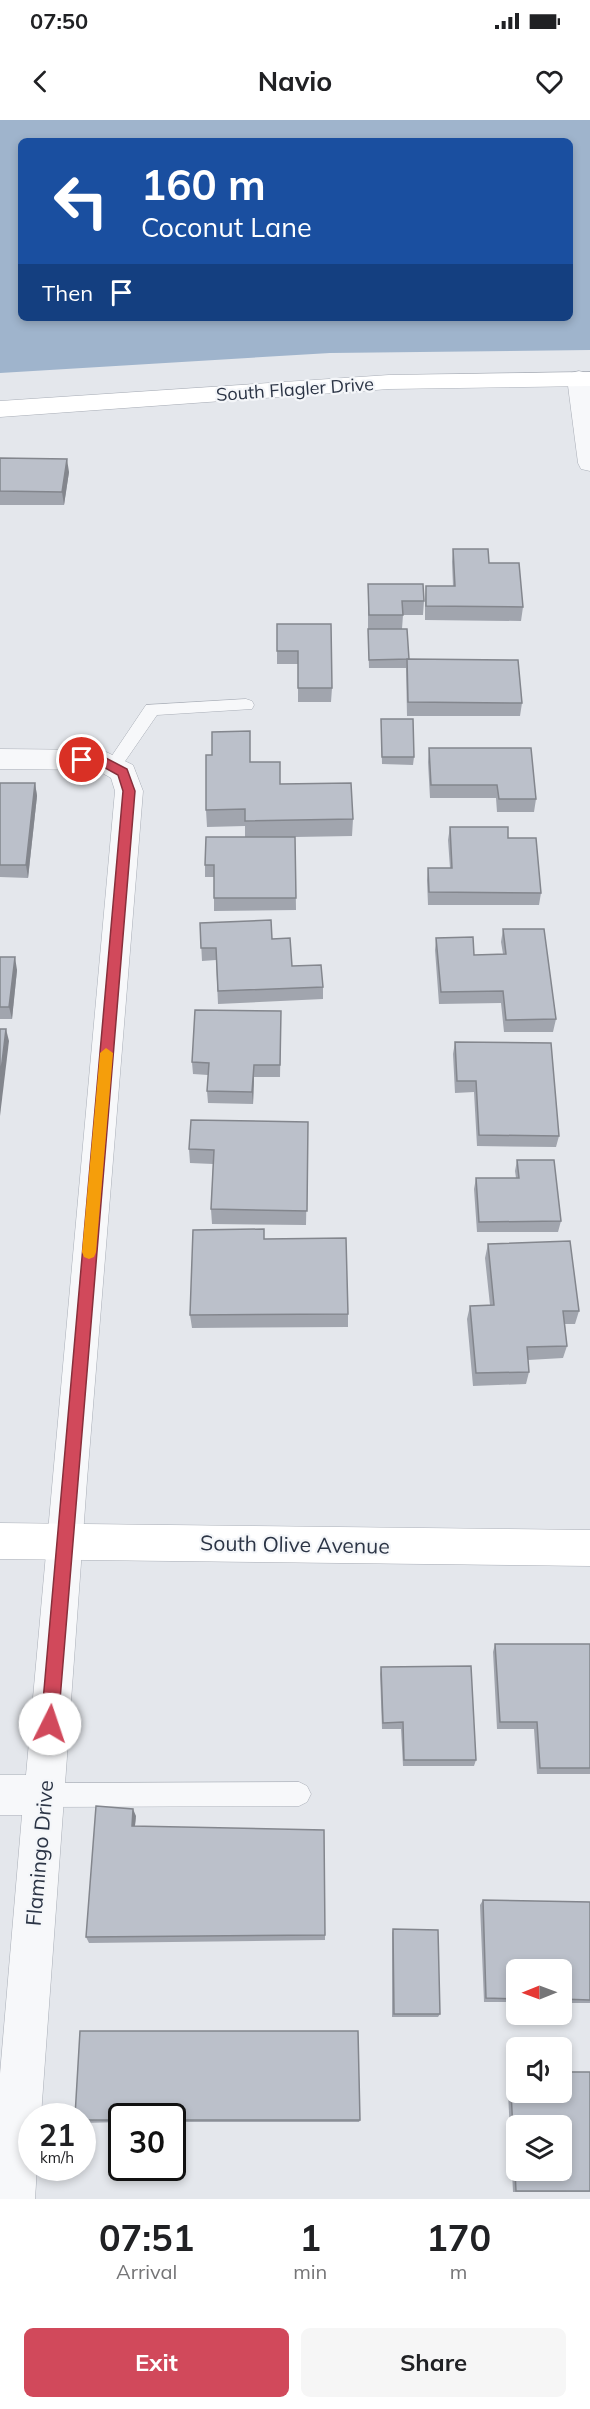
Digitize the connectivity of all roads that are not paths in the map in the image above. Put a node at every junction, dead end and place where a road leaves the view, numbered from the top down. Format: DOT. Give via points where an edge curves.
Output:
graph roads {
  1 [pos="585,378"];
  2 [pos="0,409"];
  3 [pos="590,463"];
  4 [pos="246,705"];
  5 [pos="0,759"];
  6 [pos="121,778"];
  7 [pos="0,1540"];
  8 [pos="64,1541"];
  9 [pos="590,1548"];
  10 [pos="299,1794"];
  11 [pos="44,1795"];
  12 [pos="0,1796"];
  13 [pos="12,2199"];
  1 -- 2 [label="street, South Flagler Drive" via="389,382"];
  1 -- 3 [label="street"];
  4 -- 6 [label="lane" via="152,709"];
  5 -- 6 [label="street" via="102,760"];
  6 -- 8 [label="street, Flamingo Drive"];
  7 -- 8 [label="street, South Olive Avenue"];
  8 -- 9 [label="street, South Olive Avenue"];
  8 -- 11 [label="street, Flamingo Drive"];
  10 -- 11 [label="lane"];
  11 -- 12 [label="street"];
  11 -- 13 [label="street, Flamingo Drive"];
}
